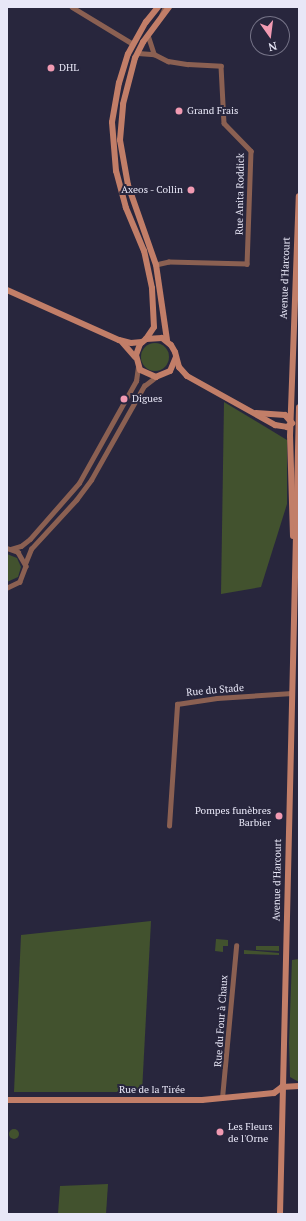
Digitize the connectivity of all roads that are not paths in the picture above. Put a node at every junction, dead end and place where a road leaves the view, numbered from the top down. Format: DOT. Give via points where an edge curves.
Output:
graph roads {
  1 [pos="72,7"];
  2 [pos="158,7"];
  3 [pos="165,7"];
  4 [pos="169,7"];
  5 [pos="160,18"];
  6 [pos="148,35"];
  7 [pos="133,44"];
  8 [pos="138,53"];
  9 [pos="154,54"];
  10 [pos="299,196"];
  11 [pos="156,265"];
  12 [pos="7,290"];
  13 [pos="119,340"];
  14 [pos="167,340"];
  15 [pos="144,341"];
  16 [pos="176,357"];
  17 [pos="136,360"];
  18 [pos="138,367"];
  19 [pos="168,373"];
  20 [pos="188,376"];
  21 [pos="156,377"];
  22 [pos="299,407"];
  23 [pos="256,413"];
  24 [pos="296,423"];
  25 [pos="9,548"];
  26 [pos="26,564"];
  27 [pos="7,588"];
  28 [pos="292,693"];
  29 [pos="169,826"];
  30 [pos="236,946"];
  31 [pos="282,1086"];
  32 [pos="299,1086"];
  33 [pos="222,1098"];
  34 [pos="7,1100"];
  35 [pos="280,1214"];
  1 -- 7 [label="street"];
  2 -- 7 [label="main road"];
  3 -- 5 [label="street"];
  4 -- 5 [label="main road"];
  5 -- 6 [label="main road"];
  6 -- 8 [label="main road"];
  6 -- 9 [label="street"];
  7 -- 15 [label="main road" via="115,103 112,141 120,188 144,251 152,288 154,326"];
  8 -- 9 [label="street, Rue Anita Roddick"];
  8 -- 11 [label="main road" via="123,104 122,159 132,198"];
  9 -- 11 [label="street, Rue Anita Roddick" via="168,61 221,66 224,123 251,151 247,264 169,262"];
  10 -- 24 [label="main road, Avenue d'Harcourt" via="292,361"];
  11 -- 14 [label="main road"];
  12 -- 13 [label="main road"];
  13 -- 15 [label="main road" via="131,343"];
  13 -- 17 [label="main road" via="131,350"];
  14 -- 15 [label="main road" via="155,337"];
  14 -- 16 [label="main road"];
  15 -- 17 [label="main road" via="136,351"];
  16 -- 19 [label="main road"];
  16 -- 20 [label="main road" via="180,369"];
  17 -- 18 [label="main road"];
  18 -- 21 [label="main road" via="146,375"];
  18 -- 25 [label="street" via="136,382 82,478 30,539 21,546"];
  19 -- 20 [label="main road"];
  19 -- 21 [label="main road"];
  20 -- 23 [label="main road"];
  21 -- 26 [label="street" via="144,386 91,480 31,549"];
  22 -- 24 [label="main road, Avenue d'Harcourt"];
  23 -- 24 [label="main road" via="285,415"];
  23 -- 24 [label="main road" via="282,428"];
  24 -- 28 [label="main road, Avenue d'Harcourt" via="290,436 295,547"];
  25 -- 26 [label="street" via="22,556"];
  26 -- 27 [label="street" via="22,580"];
  28 -- 29 [label="street, Rue du Stade" via="176,704"];
  28 -- 31 [label="main road, Avenue d'Harcourt"];
  30 -- 33 [label="street, Rue du Four à Chaux"];
  31 -- 32 [label="main road"];
  31 -- 33 [label="main road, Rue de la Tirée" via="274,1094"];
  31 -- 35 [label="main road, Avenue d'Harcourt"];
  33 -- 34 [label="main road, Rue de la Tirée"];
}
